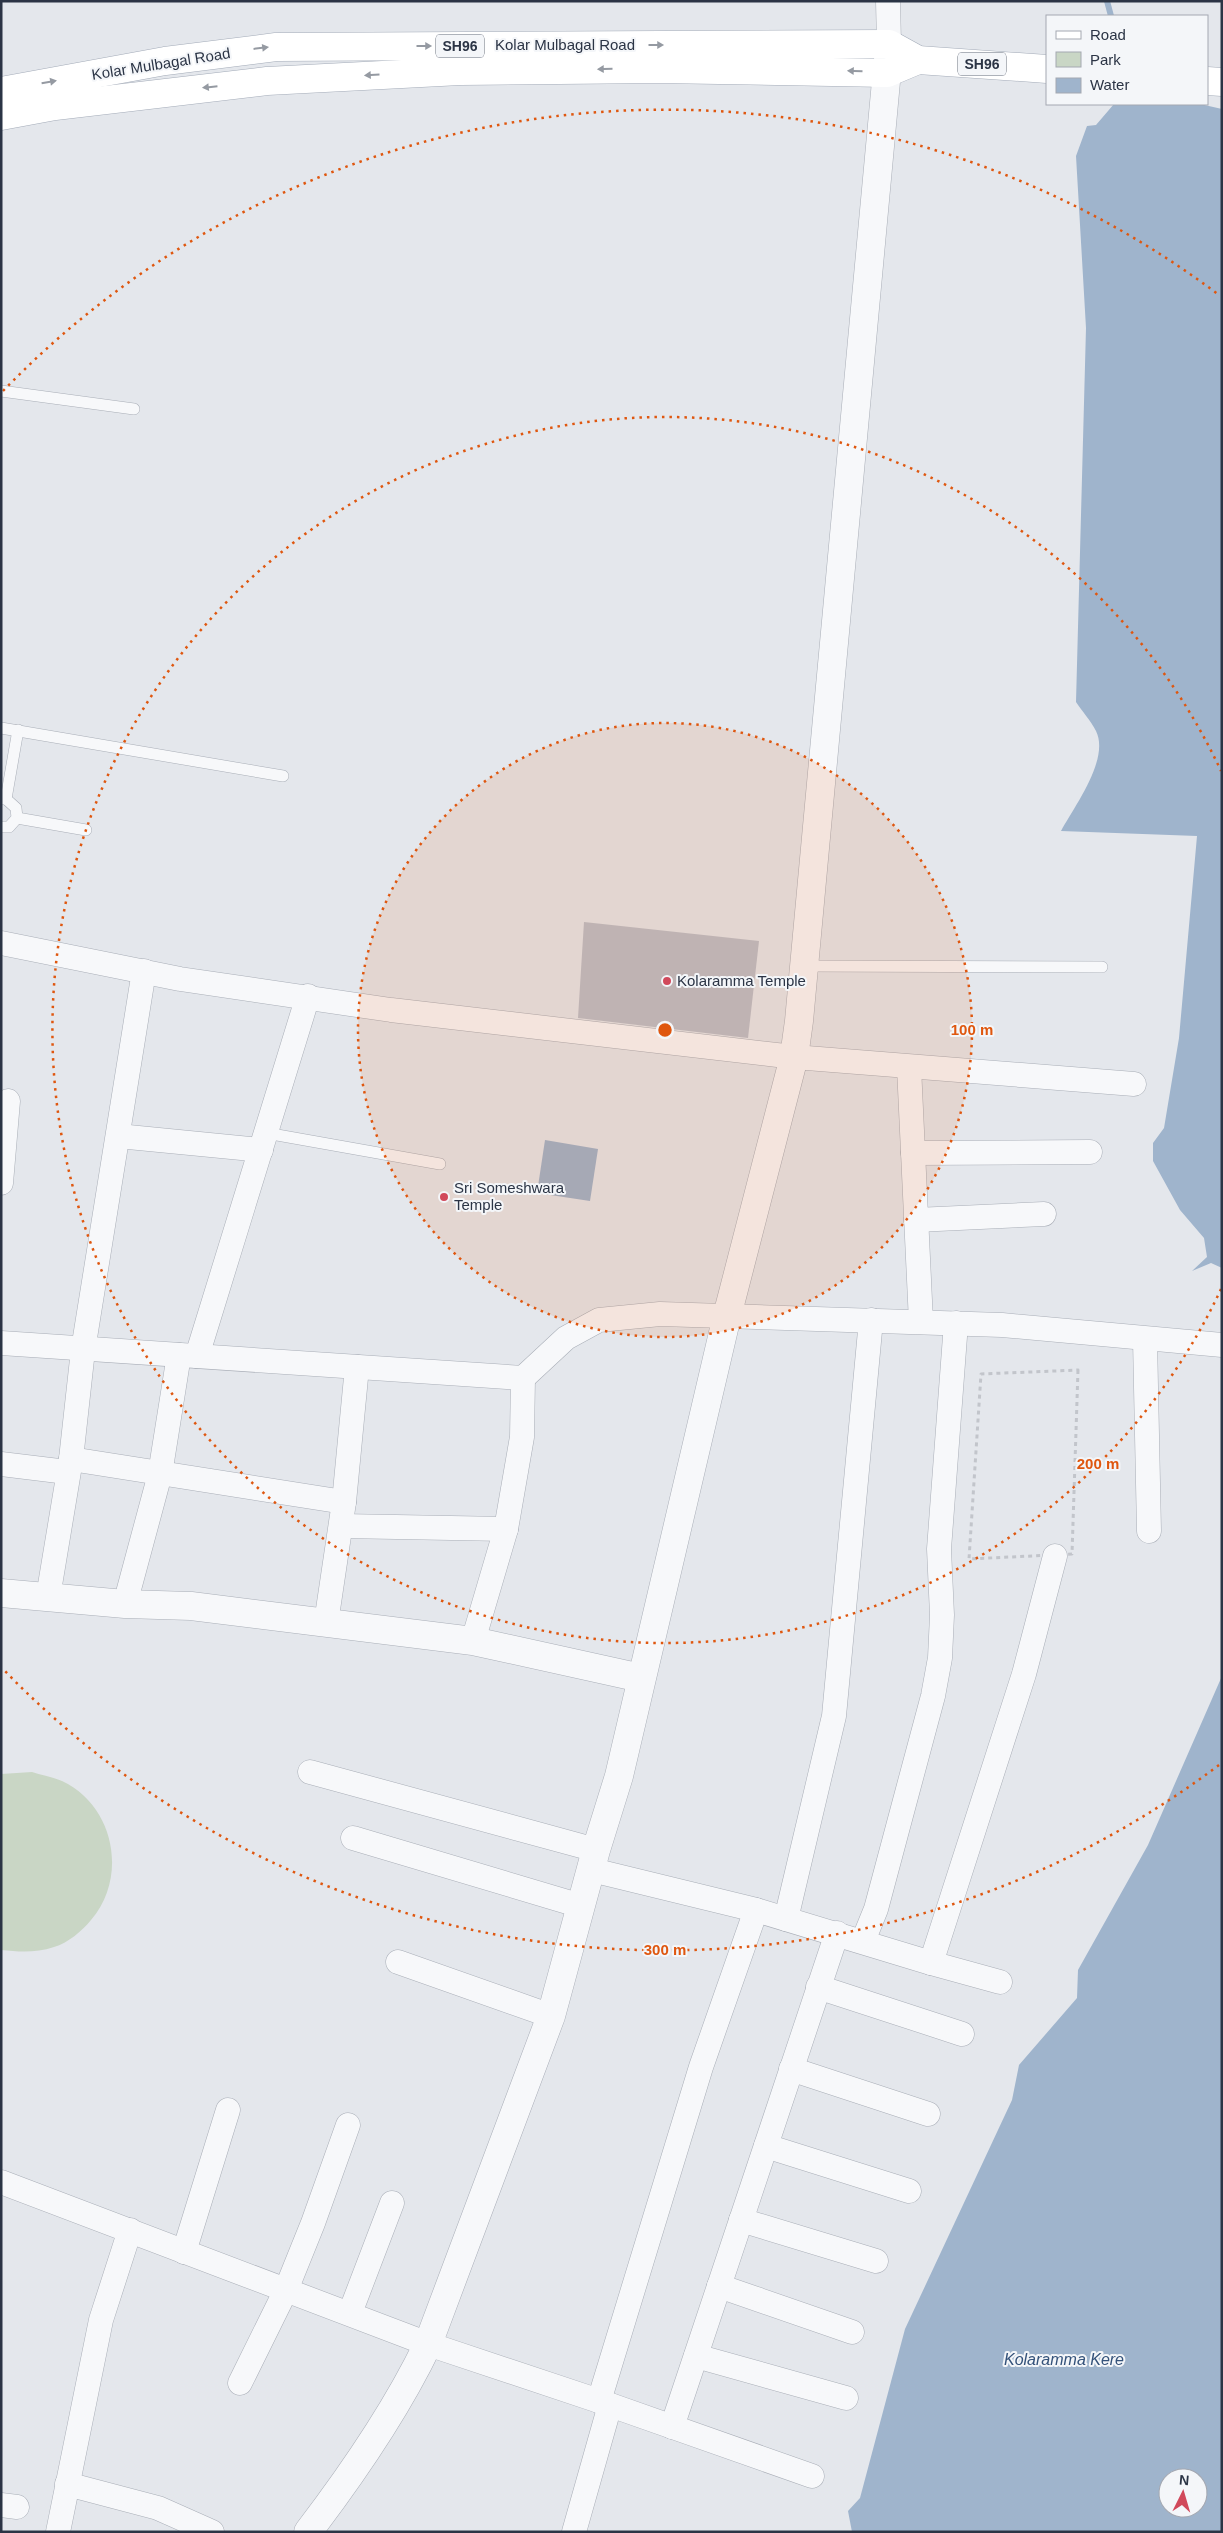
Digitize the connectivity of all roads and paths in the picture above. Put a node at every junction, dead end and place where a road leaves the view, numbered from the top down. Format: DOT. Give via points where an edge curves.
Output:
graph roads {
  1 [pos="888,1"];
  2 [pos="889,44"];
  3 [pos="918,60"];
  4 [pos="1046,68"];
  5 [pos="887,73"];
  6 [pos="1208,81"];
  7 [pos="1222,82"];
  8 [pos="8,97"];
  9 [pos="1,137"];
  10 [pos="1,391"];
  11 [pos="134,409"];
  12 [pos="1,728"];
  13 [pos="18,730"];
  14 [pos="284,776"];
  15 [pos="4,799"];
  16 [pos="17,818"];
  17 [pos="1,828"];
  18 [pos="86,830"];
  19 [pos="1,943"];
  20 [pos="804,966"];
  21 [pos="1102,967"];
  22 [pos="144,971"];
  23 [pos="308,996"];
  24 [pos="794,1057"];
  25 [pos="909,1067"];
  26 [pos="1134,1084"];
  27 [pos="8,1101"];
  28 [pos="118,1136"];
  29 [pos="264,1142"];
  30 [pos="1090,1152"];
  31 [pos="913,1153"];
  32 [pos="440,1164"];
  33 [pos="1,1183"];
  34 [pos="1044,1214"];
  35 [pos="916,1220"];
  36 [pos="726,1316"];
  37 [pos="871,1320"];
  38 [pos="921,1322"];
  39 [pos="956,1323"];
  40 [pos="1145,1339"];
  41 [pos="1,1343"];
  42 [pos="1222,1345"];
  43 [pos="83,1350"];
  44 [pos="188,1356"];
  45 [pos="357,1366"];
  46 [pos="523,1378"];
  47 [pos="1,1464"];
  48 [pos="69,1465"];
  49 [pos="160,1474"];
  50 [pos="344,1502"];
  51 [pos="341,1526"];
  52 [pos="506,1529"];
  53 [pos="1149,1531"];
  54 [pos="1055,1556"];
  55 [pos="1,1593"];
  56 [pos="48,1597"];
  57 [pos="125,1604"];
  58 [pos="326,1623"];
  59 [pos="474,1641"];
  60 [pos="641,1678"];
  61 [pos="310,1772"];
  62 [pos="353,1838"];
  63 [pos="594,1860"];
  64 [pos="581,1906"];
  65 [pos="756,1910"];
  66 [pos="786,1919"];
  67 [pos="837,1933"];
  68 [pos="863,1941"];
  69 [pos="398,1962"];
  70 [pos="931,1963"];
  71 [pos="1000,1982"];
  72 [pos="818,1987"];
  73 [pos="550,2016"];
  74 [pos="962,2034"];
  75 [pos="791,2069"];
  76 [pos="228,2110"];
  77 [pos="928,2114"];
  78 [pos="348,2125"];
  79 [pos="766,2146"];
  80 [pos="1,2182"];
  81 [pos="909,2191"];
  82 [pos="392,2203"];
  83 [pos="741,2220"];
  84 [pos="130,2230"];
  85 [pos="184,2252"];
  86 [pos="876,2261"];
  87 [pos="719,2286"];
  88 [pos="286,2290"];
  89 [pos="350,2313"];
  90 [pos="852,2332"];
  91 [pos="428,2344"];
  92 [pos="696,2356"];
  93 [pos="240,2383"];
  94 [pos="846,2398"];
  95 [pos="604,2403"];
  96 [pos="672,2427"];
  97 [pos="812,2476"];
  98 [pos="67,2484"];
  99 [pos="58,2532"];
  100 [pos="212,2532"];
  101 [pos="308,2532"];
  102 [pos="574,2532"];
  1 -- 2 [label="street"];
  2 -- 3 [label="main road, Kolar Mulbagal Road / SH96"];
  2 -- 5 [label="street"];
  8 -- 2 [label="main road, Kolar Mulbagal Road / SH96, one-way" via="165,61 276,47"];
  3 -- 4 [label="main road, Kolar Mulbagal Road / SH96"];
  3 -- 5 [label="main road, Kolar Mulbagal Road / SH96"];
  5 -- 8 [label="main road, Kolar Mulbagal Road / SH96, one-way" via="659,68 460,70"];
  5 -- 20 [label="street"];
  6 -- 7 [label="main road"];
  8 -- 9 [label="main road"];
  10 -- 11 [label="lane"];
  12 -- 13 [label="lane"];
  13 -- 14 [label="lane"];
  13 -- 15 [label="lane"];
  15 -- 16 [label="lane" via="16,808"];
  16 -- 17 [label="lane" via="9,827"];
  16 -- 18 [label="lane"];
  19 -- 22 [label="street"];
  20 -- 21 [label="lane"];
  20 -- 24 [label="street"];
  22 -- 23 [label="street"];
  22 -- 28 [label="street"];
  23 -- 24 [label="street" via="401,1012"];
  23 -- 29 [label="street"];
  24 -- 25 [label="street"];
  24 -- 36 [label="street"];
  25 -- 26 [label="street"];
  25 -- 31 [label="street"];
  27 -- 33 [label="street"];
  28 -- 29 [label="street"];
  28 -- 43 [label="street"];
  29 -- 32 [label="lane"];
  29 -- 44 [label="street"];
  30 -- 31 [label="street"];
  31 -- 35 [label="street"];
  34 -- 35 [label="street"];
  35 -- 38 [label="street"];
  36 -- 37 [label="street"];
  36 -- 46 [label="street" via="660,1314 599,1320 566,1338"];
  36 -- 60 [label="street"];
  37 -- 38 [label="street"];
  37 -- 66 [label="street" via="834,1716"];
  38 -- 39 [label="street"];
  39 -- 40 [label="street"];
  39 -- 68 [label="street" via="939,1549 940,1658 876,1909"];
  40 -- 42 [label="street"];
  40 -- 53 [label="street"];
  41 -- 43 [label="street"];
  43 -- 44 [label="street"];
  43 -- 48 [label="street"];
  44 -- 45 [label="street"];
  44 -- 49 [label="street"];
  45 -- 46 [label="street"];
  45 -- 50 [label="street"];
  46 -- 52 [label="street" via="522,1437"];
  47 -- 48 [label="street"];
  48 -- 49 [label="street"];
  48 -- 56 [label="street"];
  49 -- 50 [label="street"];
  49 -- 57 [label="street"];
  50 -- 51 [label="street"];
  51 -- 52 [label="street"];
  51 -- 58 [label="street"];
  52 -- 59 [label="street"];
  54 -- 54 [label="path" via="969,1559 981,1374 1078,1370 1072,1554"];
  54 -- 70 [label="street" via="1024,1674"];
  55 -- 56 [label="street"];
  56 -- 57 [label="street"];
  57 -- 58 [label="street" via="192,1606"];
  58 -- 59 [label="street"];
  59 -- 60 [label="street"];
  60 -- 63 [label="street" via="619,1776"];
  61 -- 63 [label="street"];
  62 -- 64 [label="street"];
  63 -- 64 [label="street"];
  63 -- 65 [label="street"];
  64 -- 73 [label="street"];
  65 -- 66 [label="street"];
  65 -- 95 [label="street" via="701,2067"];
  66 -- 67 [label="street"];
  67 -- 68 [label="street"];
  67 -- 72 [label="street"];
  68 -- 70 [label="street"];
  69 -- 73 [label="street"];
  70 -- 71 [label="street"];
  72 -- 74 [label="street"];
  72 -- 75 [label="street"];
  73 -- 91 [label="street"];
  75 -- 77 [label="street"];
  75 -- 79 [label="street"];
  76 -- 85 [label="street"];
  78 -- 88 [label="street"];
  79 -- 81 [label="street"];
  79 -- 83 [label="street"];
  80 -- 84 [label="street"];
  82 -- 89 [label="street"];
  83 -- 86 [label="street"];
  83 -- 87 [label="street"];
  84 -- 85 [label="street"];
  84 -- 98 [label="street" via="101,2320"];
  85 -- 88 [label="street"];
  87 -- 90 [label="street"];
  87 -- 92 [label="street"];
  88 -- 89 [label="street"];
  88 -- 93 [label="street"];
  89 -- 91 [label="street"];
  91 -- 95 [label="street"];
  91 -- 101 [label="street" via="398,2401 347,2480"];
  92 -- 94 [label="street"];
  92 -- 96 [label="street"];
  95 -- 96 [label="street"];
  95 -- 102 [label="street"];
  96 -- 97 [label="street"];
  98 -- 99 [label="street"];
  98 -- 100 [label="street" via="158,2508"];
}
